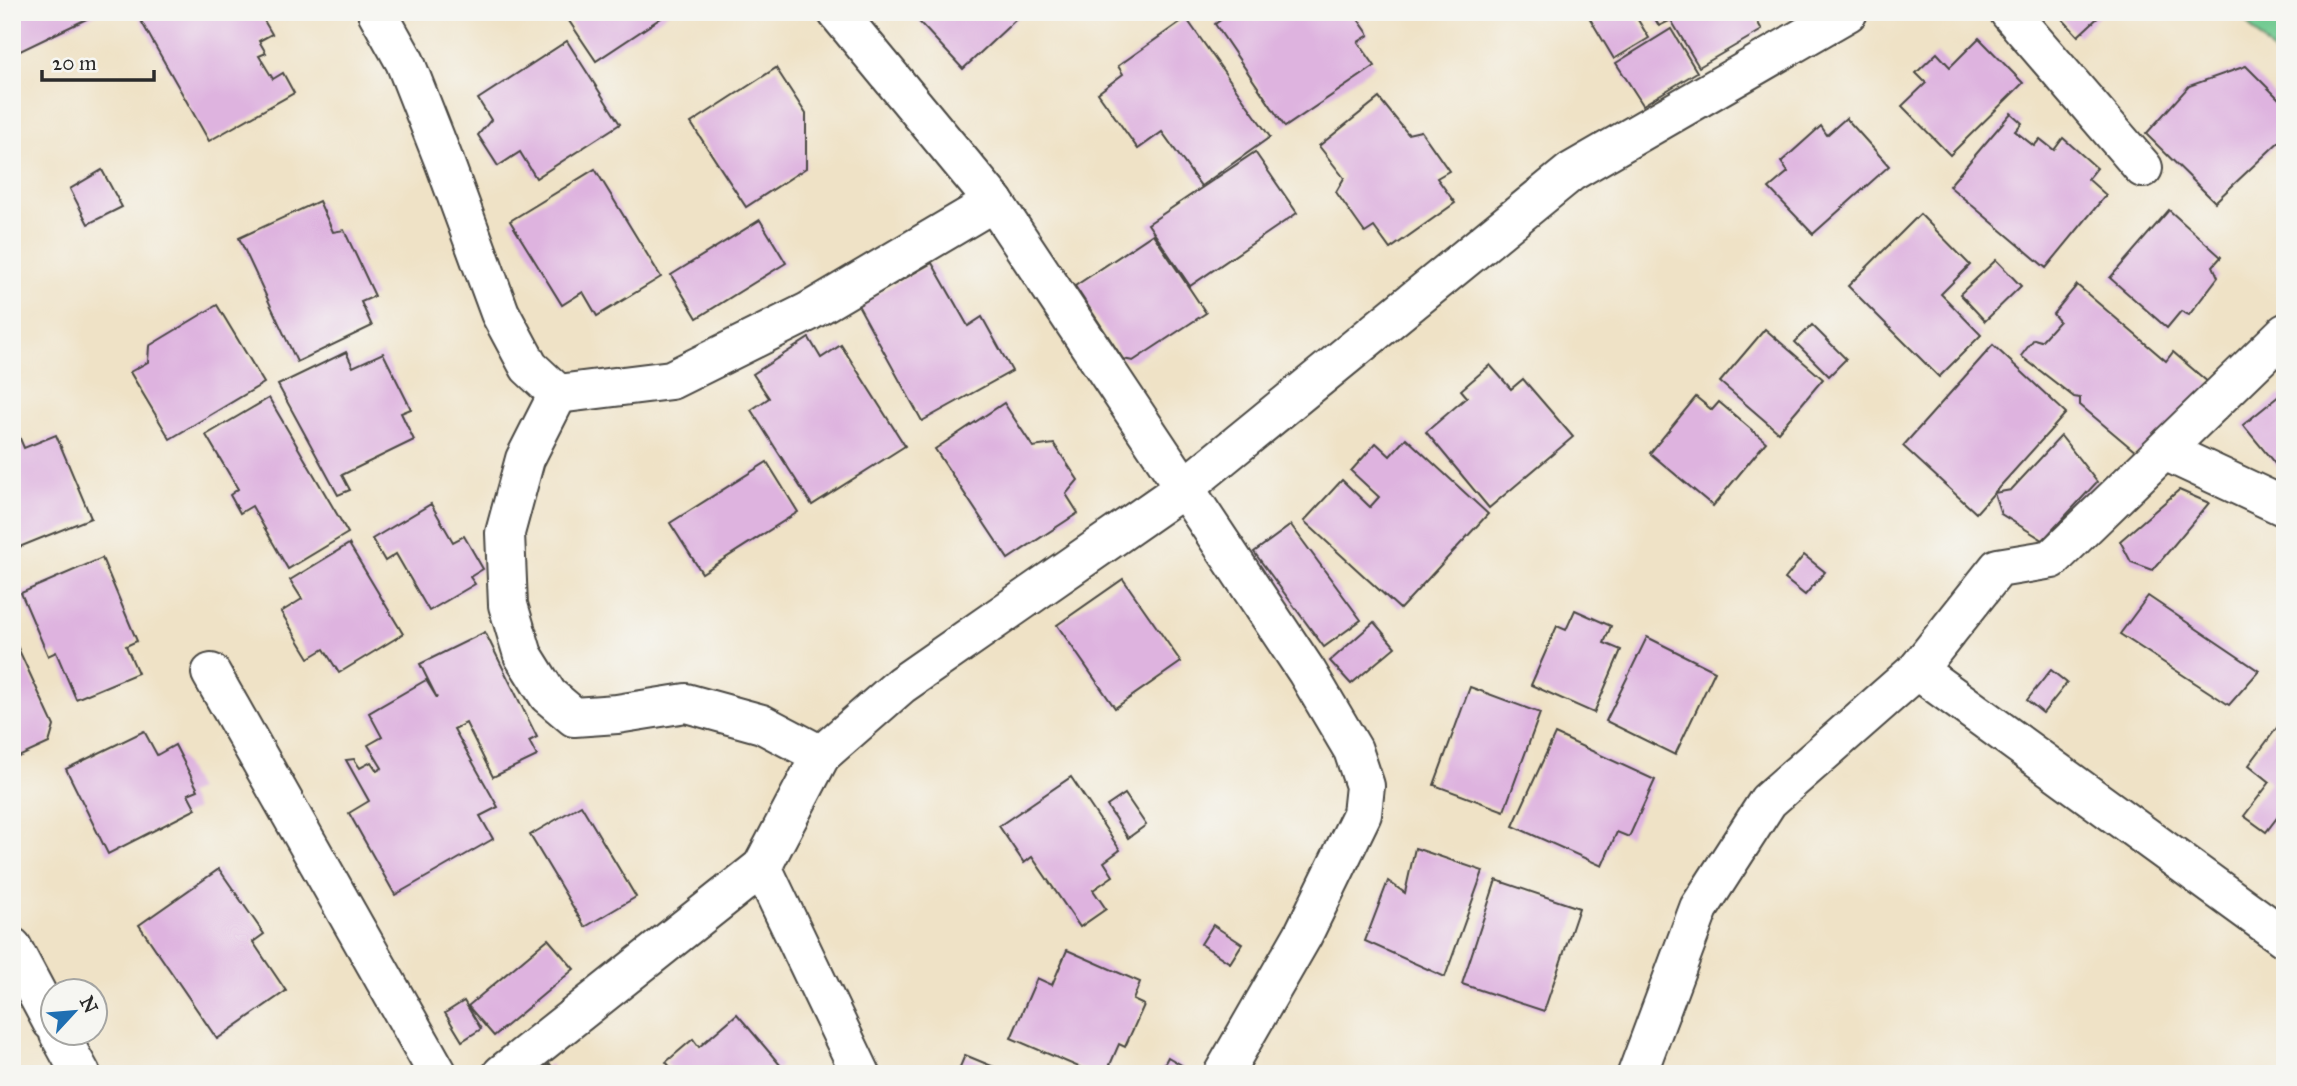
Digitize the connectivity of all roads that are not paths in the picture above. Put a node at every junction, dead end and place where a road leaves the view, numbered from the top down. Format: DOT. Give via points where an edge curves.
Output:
graph roads {
  1 [pos="377,12"];
  2 [pos="837,12"];
  3 [pos="1848,12"];
  4 [pos="2009,12"];
  5 [pos="1803,24"];
  6 [pos="2143,168"];
  7 [pos="994,202"];
  8 [pos="2285,333"];
  9 [pos="558,394"];
  10 [pos="2165,451"];
  11 [pos="1184,488"];
  12 [pos="2285,507"];
  13 [pos="1917,670"];
  14 [pos="211,673"];
  15 [pos="821,755"];
  16 [pos="762,867"];
  17 [pos="2285,938"];
  18 [pos="12,947"];
  19 [pos="38,995"];
  20 [pos="67,1048"];
  21 [pos="81,1074"];
  22 [pos="438,1074"];
  23 [pos="502,1074"];
  24 [pos="861,1074"];
  25 [pos="1223,1074"];
  26 [pos="1637,1074"];
  1 -- 9 [label="street" via="405,62 500,313 529,367"];
  2 -- 7 [label="street"];
  3 -- 5 [label="street"];
  4 -- 6 [label="street"];
  5 -- 11 [label="street" via="1571,172"];
  7 -- 9 [label="street" via="808,312 671,380"];
  7 -- 11 [label="street"];
  8 -- 10 [label="street"];
  9 -- 15 [label="street" via="525,458 505,533 508,605 523,655 548,695 574,717 686,703 762,724"];
  10 -- 12 [label="street"];
  10 -- 13 [label="street" via="2052,559 1998,568"];
  11 -- 15 [label="street" via="901,685"];
  11 -- 25 [label="street" via="1307,672 1353,750 1365,786 1362,814 1309,923"];
  13 -- 17 [label="street"];
  13 -- 26 [label="street" via="1768,801 1699,908"];
  14 -- 22 [label="street"];
  15 -- 16 [label="street"];
  16 -- 23 [label="street"];
  16 -- 24 [label="street"];
  18 -- 19 [label="street"];
  20 -- 21 [label="street"];
}
